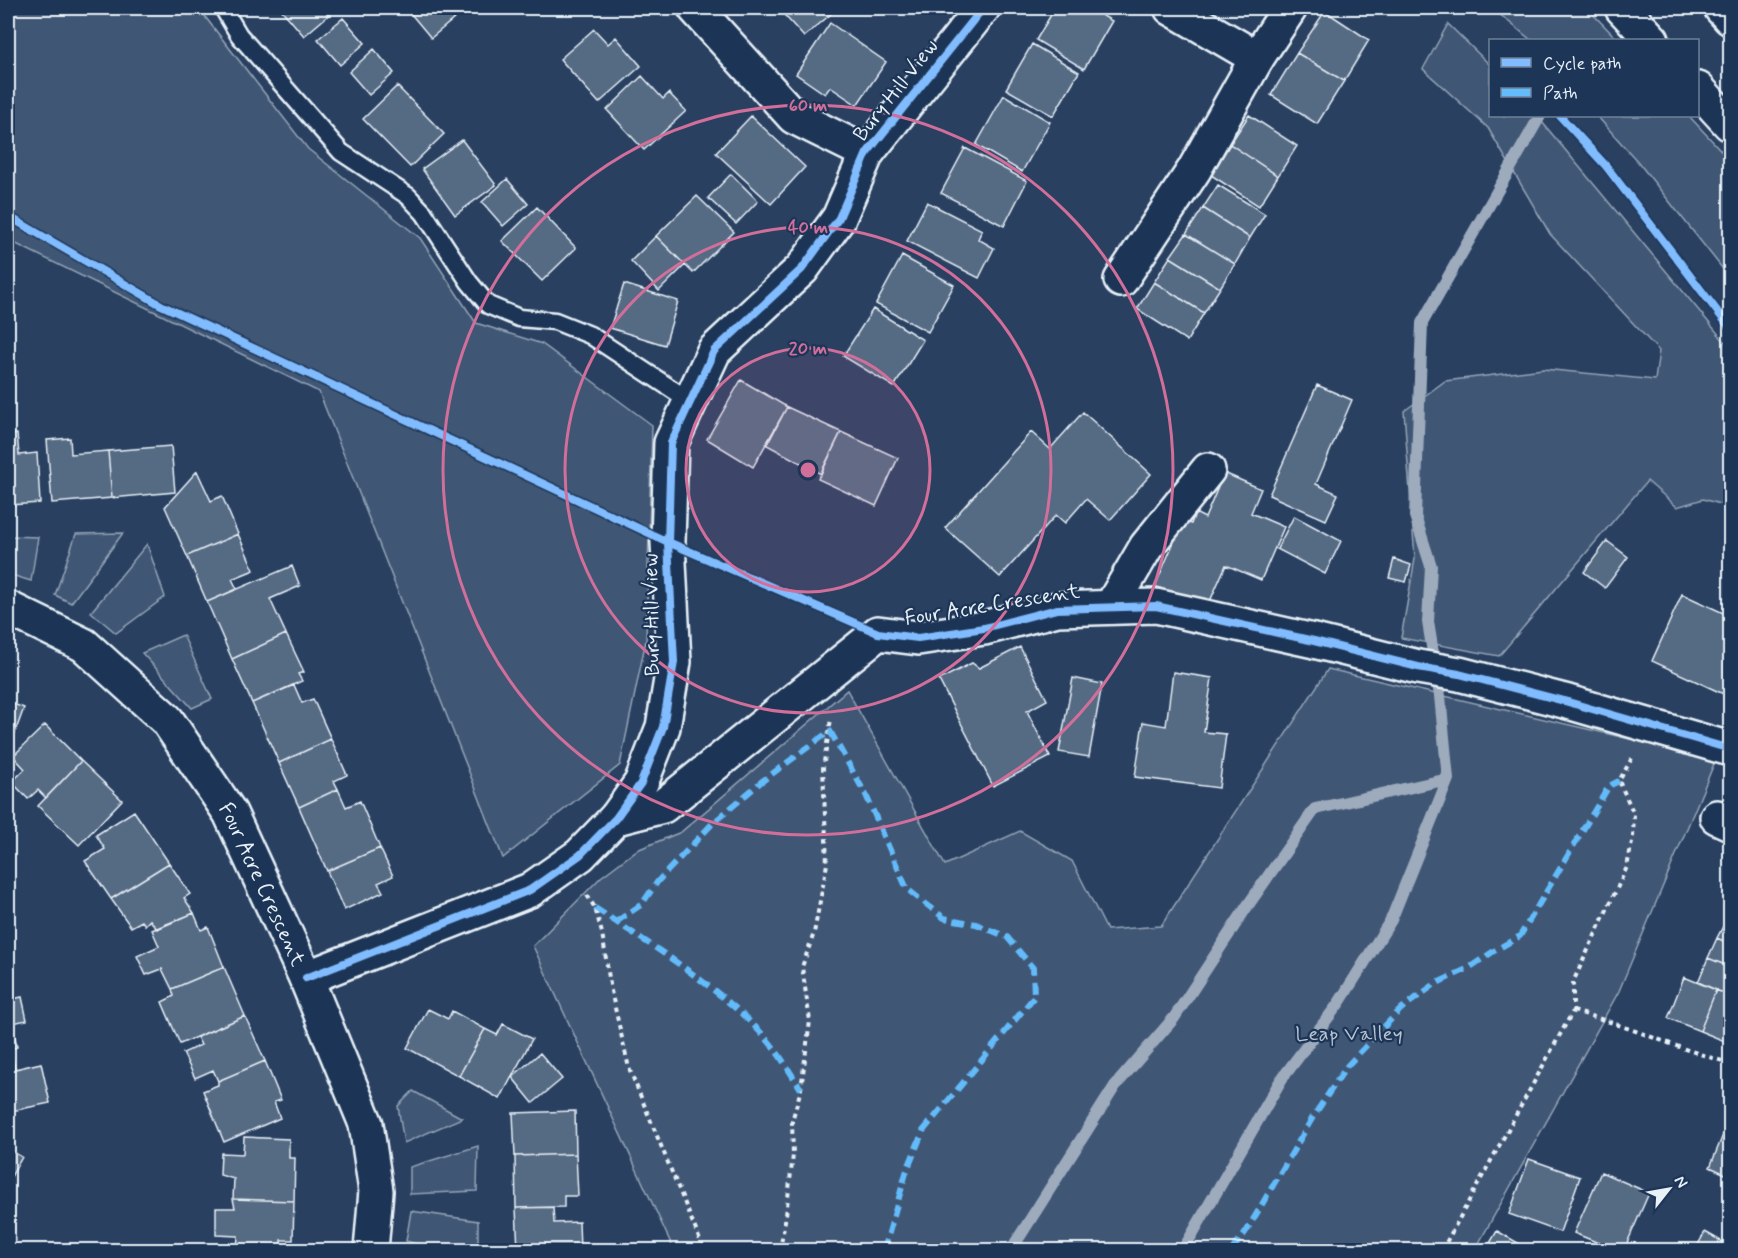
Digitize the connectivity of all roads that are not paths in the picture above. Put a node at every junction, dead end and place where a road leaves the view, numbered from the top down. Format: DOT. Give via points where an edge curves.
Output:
graph roads {
  1 [pos="222,8"];
  2 [pos="695,8"];
  3 [pos="983,8"];
  4 [pos="1171,8"];
  5 [pos="1290,8"];
  6 [pos="1622,8"];
  7 [pos="1721,8"];
  8 [pos="1731,18"];
  9 [pos="1651,39"];
  10 [pos="1257,58"];
  11 [pos="1699,90"];
  12 [pos="1731,124"];
  13 [pos="867,153"];
  14 [pos="1121,280"];
  15 [pos="690,401"];
  16 [pos="1208,470"];
  17 [pos="1111,607"];
  18 [pos="8,608"];
  19 [pos="1731,749"];
  20 [pos="616,818"];
  21 [pos="306,978"];
  22 [pos="371,1251"];
  1 -- 15 [label="lane" via="239,35 341,152 408,196 424,213 488,305 519,318 555,321 590,335"];
  2 -- 13 [label="main road, Bury Hill View" via="794,117"];
  3 -- 13 [label="main road, Bury Hill View"];
  4 -- 10 [label="main road"];
  5 -- 10 [label="main road"];
  6 -- 9 [label="main road"];
  7 -- 8 [label="main road"];
  10 -- 14 [label="main road" via="1194,170"];
  11 -- 12 [label="main road"];
  13 -- 15 [label="main road, Bury Hill View" via="839,218 827,235 802,269 714,351"];
  15 -- 20 [label="main road, Bury Hill View" via="670,443 668,542 674,662 663,727 641,783"];
  16 -- 17 [label="main road" via="1146,547"];
  17 -- 19 [label="main road, Four Acre Crescent" via="1156,606 1459,674"];
  17 -- 20 [label="main road, Four Acre Crescent" via="1057,609 984,628 918,638 878,633 663,806"];
  18 -- 21 [label="main road, Four Acre Crescent" via="84,645 167,720 231,813"];
  20 -- 21 [label="main road, Bury Hill View" via="580,855 530,890"];
  21 -- 22 [label="main road, Four Acre Crescent" via="366,1124 376,1191"];
}
